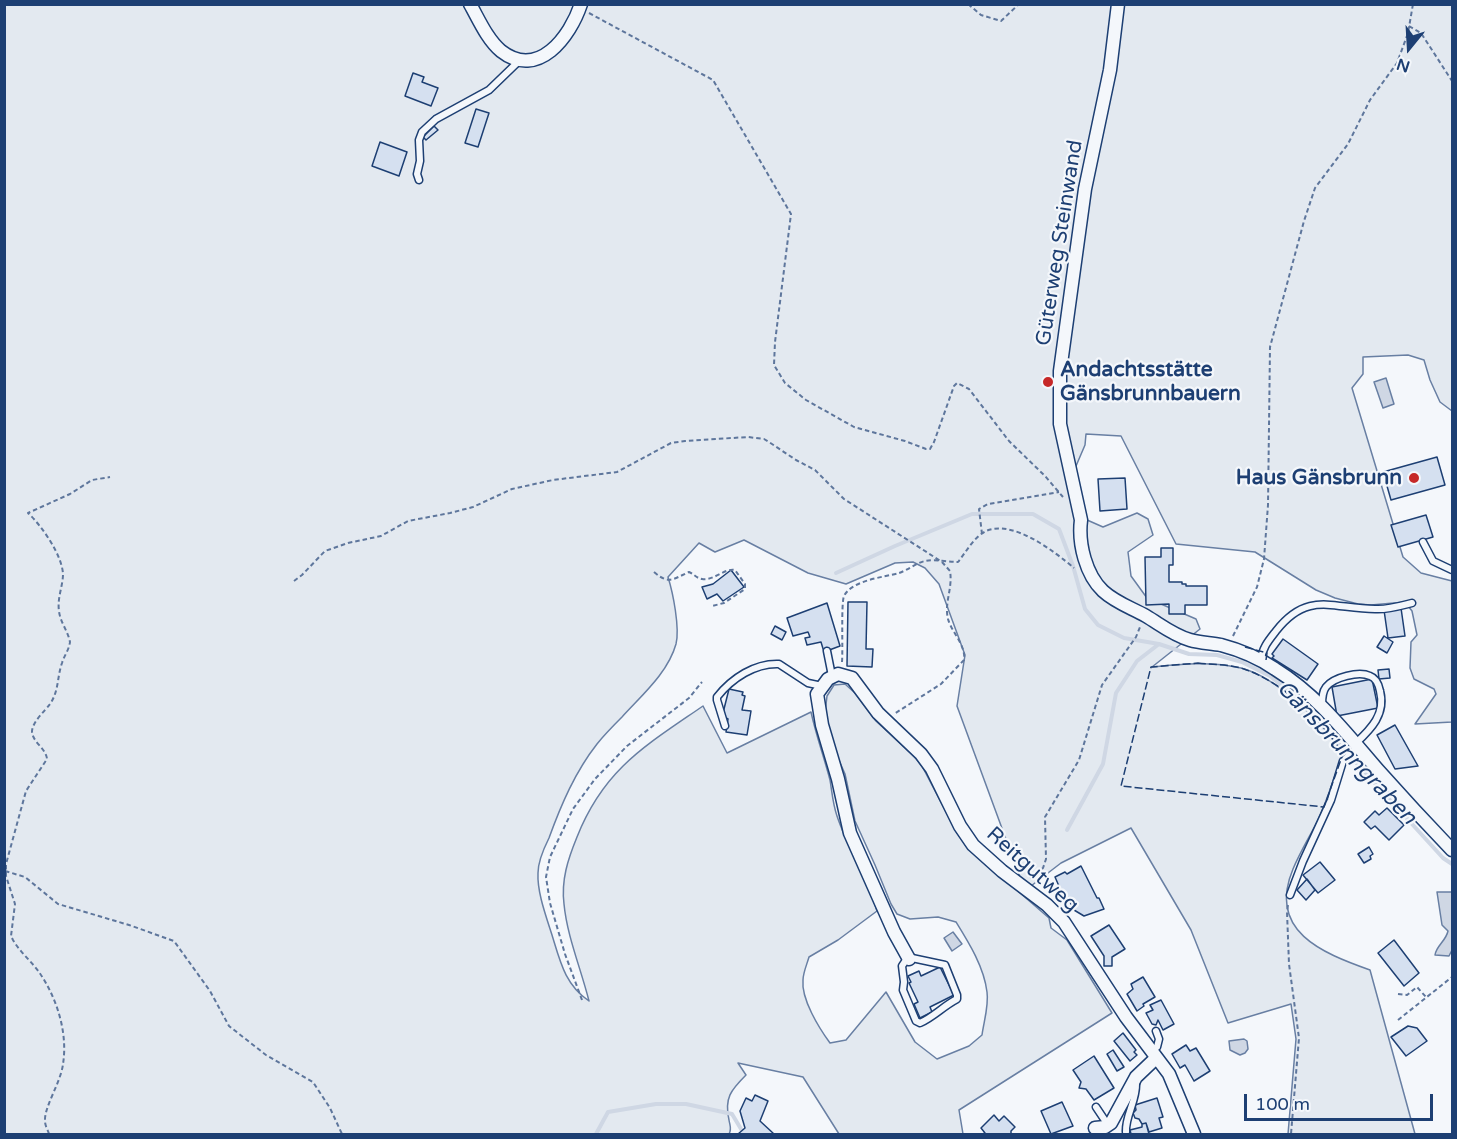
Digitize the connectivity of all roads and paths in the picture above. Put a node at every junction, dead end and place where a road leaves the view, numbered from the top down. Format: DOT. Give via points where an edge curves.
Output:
graph roads {
  1 [pos="470,4"];
  2 [pos="968,4"];
  3 [pos="1019,4"];
  4 [pos="1118,4"];
  5 [pos="1413,4"];
  6 [pos="580,6"];
  7 [pos="1409,26"];
  8 [pos="520,60"];
  9 [pos="1452,81"];
  10 [pos="419,180"];
  11 [pos="110,477"];
  12 [pos="1059,492"];
  13 [pos="1064,498"];
  14 [pos="982,534"];
  15 [pos="1423,542"];
  16 [pos="942,562"];
  17 [pos="1071,566"];
  18 [pos="1452,570"];
  19 [pos="654,573"];
  20 [pos="294,581"];
  21 [pos="1412,603"];
  22 [pos="712,606"];
  23 [pos="1136,637"];
  24 [pos="1230,648"];
  25 [pos="826,651"];
  26 [pos="1261,661"];
  27 [pos="836,675"];
  28 [pos="702,682"];
  29 [pos="822,686"];
  30 [pos="1322,705"];
  31 [pos="885,720"];
  32 [pos="725,726"];
  33 [pos="1355,748"];
  34 [pos="1452,850"];
  35 [pos="5,871"];
  36 [pos="1024,888"];
  37 [pos="1290,894"];
  38 [pos="909,958"];
  39 [pos="1452,977"];
  40 [pos="1398,994"];
  41 [pos="1426,997"];
  42 [pos="582,1000"];
  43 [pos="1398,1020"];
  44 [pos="1155,1031"];
  45 [pos="1154,1055"];
  46 [pos="1135,1080"];
  47 [pos="1096,1107"];
  48 [pos="1101,1129"];
  49 [pos="1126,1132"];
  50 [pos="49,1134"];
  51 [pos="342,1134"];
  52 [pos="1194,1134"];
  53 [pos="1291,1134"];
  1 -- 8 [label="street" via="500,50"];
  2 -- 3 [label="path" via="981,15 1001,21"];
  4 -- 24 [label="street, Güterweg Steinwand" via="1069,301 1060,371 1060,424 1081,520 1084,558 1095,583 1108,596 1181,637"];
  5 -- 7 [label="path"];
  6 -- 8 [label="street" via="556,47 537,59"];
  6 -- 12 [label="path" via="713,80 791,214 774,365 784,382 795,393 846,423 926,449 934,442 954,386 961,385 969,389 1009,441"];
  7 -- 9 [label="path" via="1422,33"];
  7 -- 24 [label="path" via="1397,63 1371,100 1348,144 1318,183 1304,221 1270,347 1264,558 1257,587"];
  8 -- 10 [label="lane" via="489,90 436,119 422,132"];
  11 -- 35 [label="path" via="92,480 28,513 48,538 60,563 63,574 59,612 70,642 56,692 32,730 47,759 26,791"];
  12 -- 13 [label="path"];
  12 -- 14 [label="path" via="988,504 979,509"];
  14 -- 16 [label="path" via="958,562"];
  14 -- 17 [label="path" via="988,530 1020,532"];
  15 -- 18 [label="lane" via="1433,561"];
  16 -- 20 [label="path" via="838,495 819,473 770,442 748,437 671,443 617,472 560,478 512,489 473,507 408,521 381,536 332,547"];
  16 -- 27 [label="path" via="925,561 849,590 842,607 844,621"];
  16 -- 31 [label="path" via="951,577 949,622 964,660 941,684"];
  19 -- 22 [label="path" via="670,580 689,572 702,579 733,569 745,589"];
  21 -- 26 [label="lane" via="1383,609 1329,603 1308,606 1282,623 1265,645"];
  23 -- 36 [label="path" via="1102,685 1079,760 1045,817 1043,868"];
  24 -- 26 [label="street, Güterweg Steinwand"];
  25 -- 27 [label="lane"];
  26 -- 30 [label="street, Güterweg Steinwand"];
  27 -- 29 [label="street"];
  27 -- 31 [label="street, Reitgutweg" via="854,681"];
  28 -- 42 [label="path" via="689,698 627,746 595,779 573,809 550,857 546,877 550,903"];
  29 -- 32 [label="lane" via="808,683 779,664 759,667 737,678 717,697"];
  29 -- 38 [label="street" via="817,697 819,711 850,833"];
  30 -- 33 [label="street"];
  30 -- 33 [label="lane" via="1326,688 1336,680 1358,674 1374,679 1382,697 1382,710"];
  31 -- 36 [label="street, Reitgutweg" via="925,759 969,839"];
  33 -- 34 [label="street"];
  33 -- 37 [label="lane" via="1345,758"];
  35 -- 50 [label="path" via="15,904 11,936 45,981 62,1028 63,1064 46,1115"];
  35 -- 51 [label="path" via="25,877 58,904 174,941 210,991 229,1026 266,1055 313,1082"];
  36 -- 45 [label="street, Reitgutweg" via="1064,922"];
  37 -- 53 [label="path" via="1289,964 1299,1038"];
  38 -- 38 [label="lane" via="945,966 957,995 939,1014 920,1023 916,1022 903,990 901,970"];
  39 -- 41 [label="path"];
  40 -- 41 [label="path" via="1407,995 1417,987"];
  41 -- 43 [label="path"];
  44 -- 45 [label="lane" via="1159,1039"];
  45 -- 46 [label="street"];
  45 -- 52 [label="street, Reitgutweg" via="1172,1082"];
  46 -- 48 [label="street" via="1114,1119"];
  46 -- 49 [label="lane" via="1136,1092"];
  47 -- 48 [label="lane"];
}
